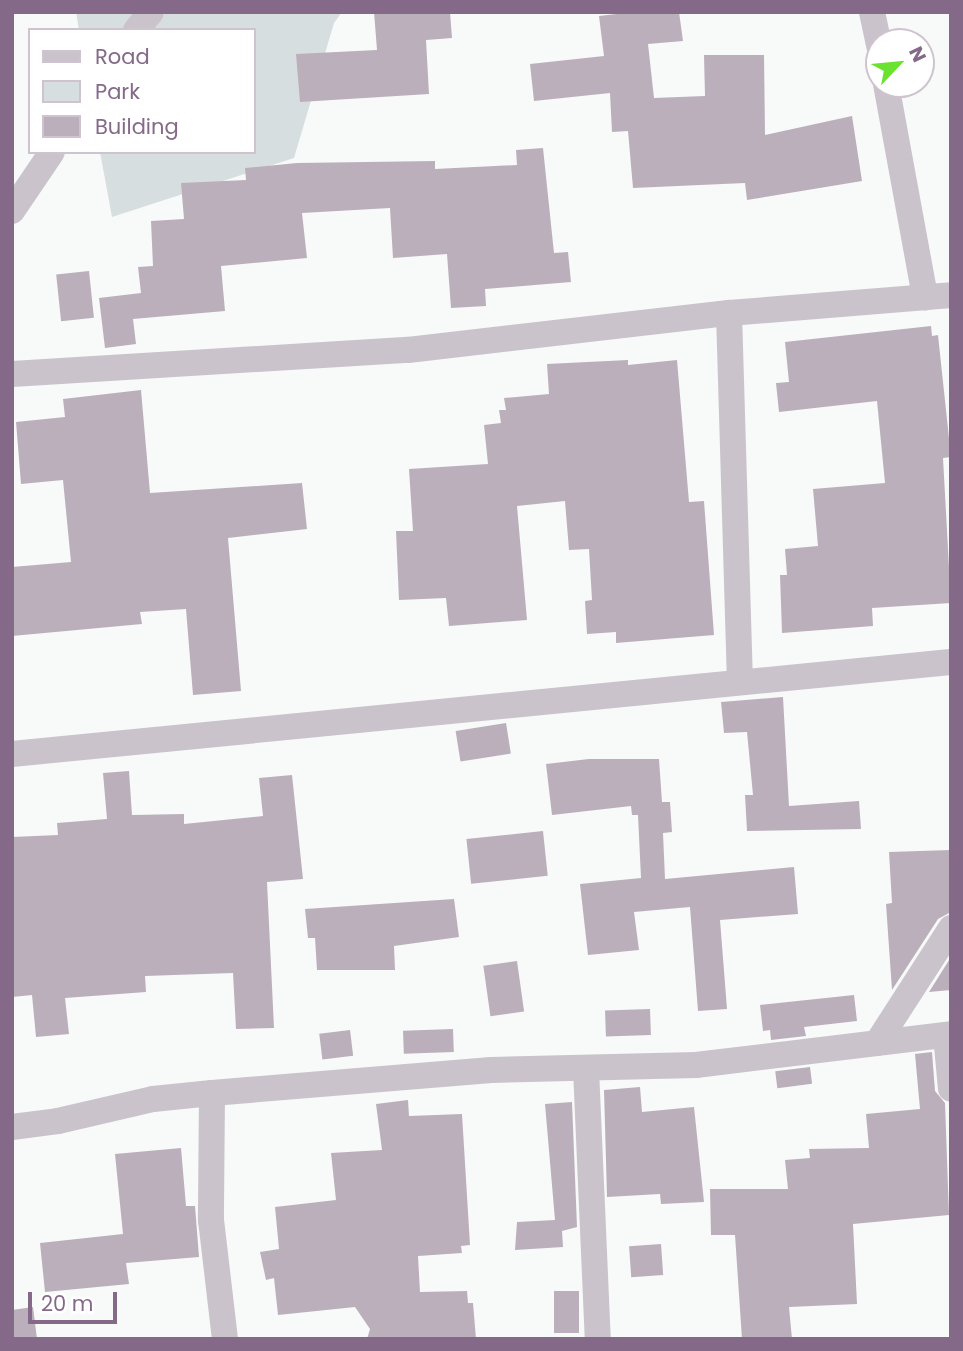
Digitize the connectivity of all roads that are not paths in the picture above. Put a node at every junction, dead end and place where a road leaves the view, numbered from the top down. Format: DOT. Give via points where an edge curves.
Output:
graph roads {
  1 [pos="151,12"];
  2 [pos="138,28"];
  3 [pos="889,98"];
  4 [pos="51,154"];
  5 [pos="12,211"];
  6 [pos="938,296"];
  7 [pos="729,313"];
  8 [pos="12,374"];
  9 [pos="951,662"];
  10 [pos="740,681"];
  11 [pos="12,754"];
  12 [pos="951,928"];
  13 [pos="948,1034"];
  14 [pos="877,1043"];
  15 [pos="586,1069"];
  16 [pos="951,1089"];
  17 [pos="212,1093"];
  18 [pos="12,1127"];
  19 [pos="225,1339"];
  20 [pos="598,1339"];
  1 -- 2 [label="street"];
  3 -- 6 [label="street"];
  4 -- 5 [label="street"];
  6 -- 7 [label="street"];
  7 -- 8 [label="street" via="408,350"];
  7 -- 10 [label="street"];
  9 -- 10 [label="street"];
  10 -- 11 [label="street"];
  12 -- 14 [label="street"];
  13 -- 14 [label="street"];
  13 -- 16 [label="street"];
  14 -- 15 [label="street" via="696,1065"];
  15 -- 17 [label="street" via="491,1070"];
  15 -- 20 [label="street"];
  17 -- 18 [label="street" via="153,1099 58,1122"];
  17 -- 19 [label="street" via="211,1220"];
}
